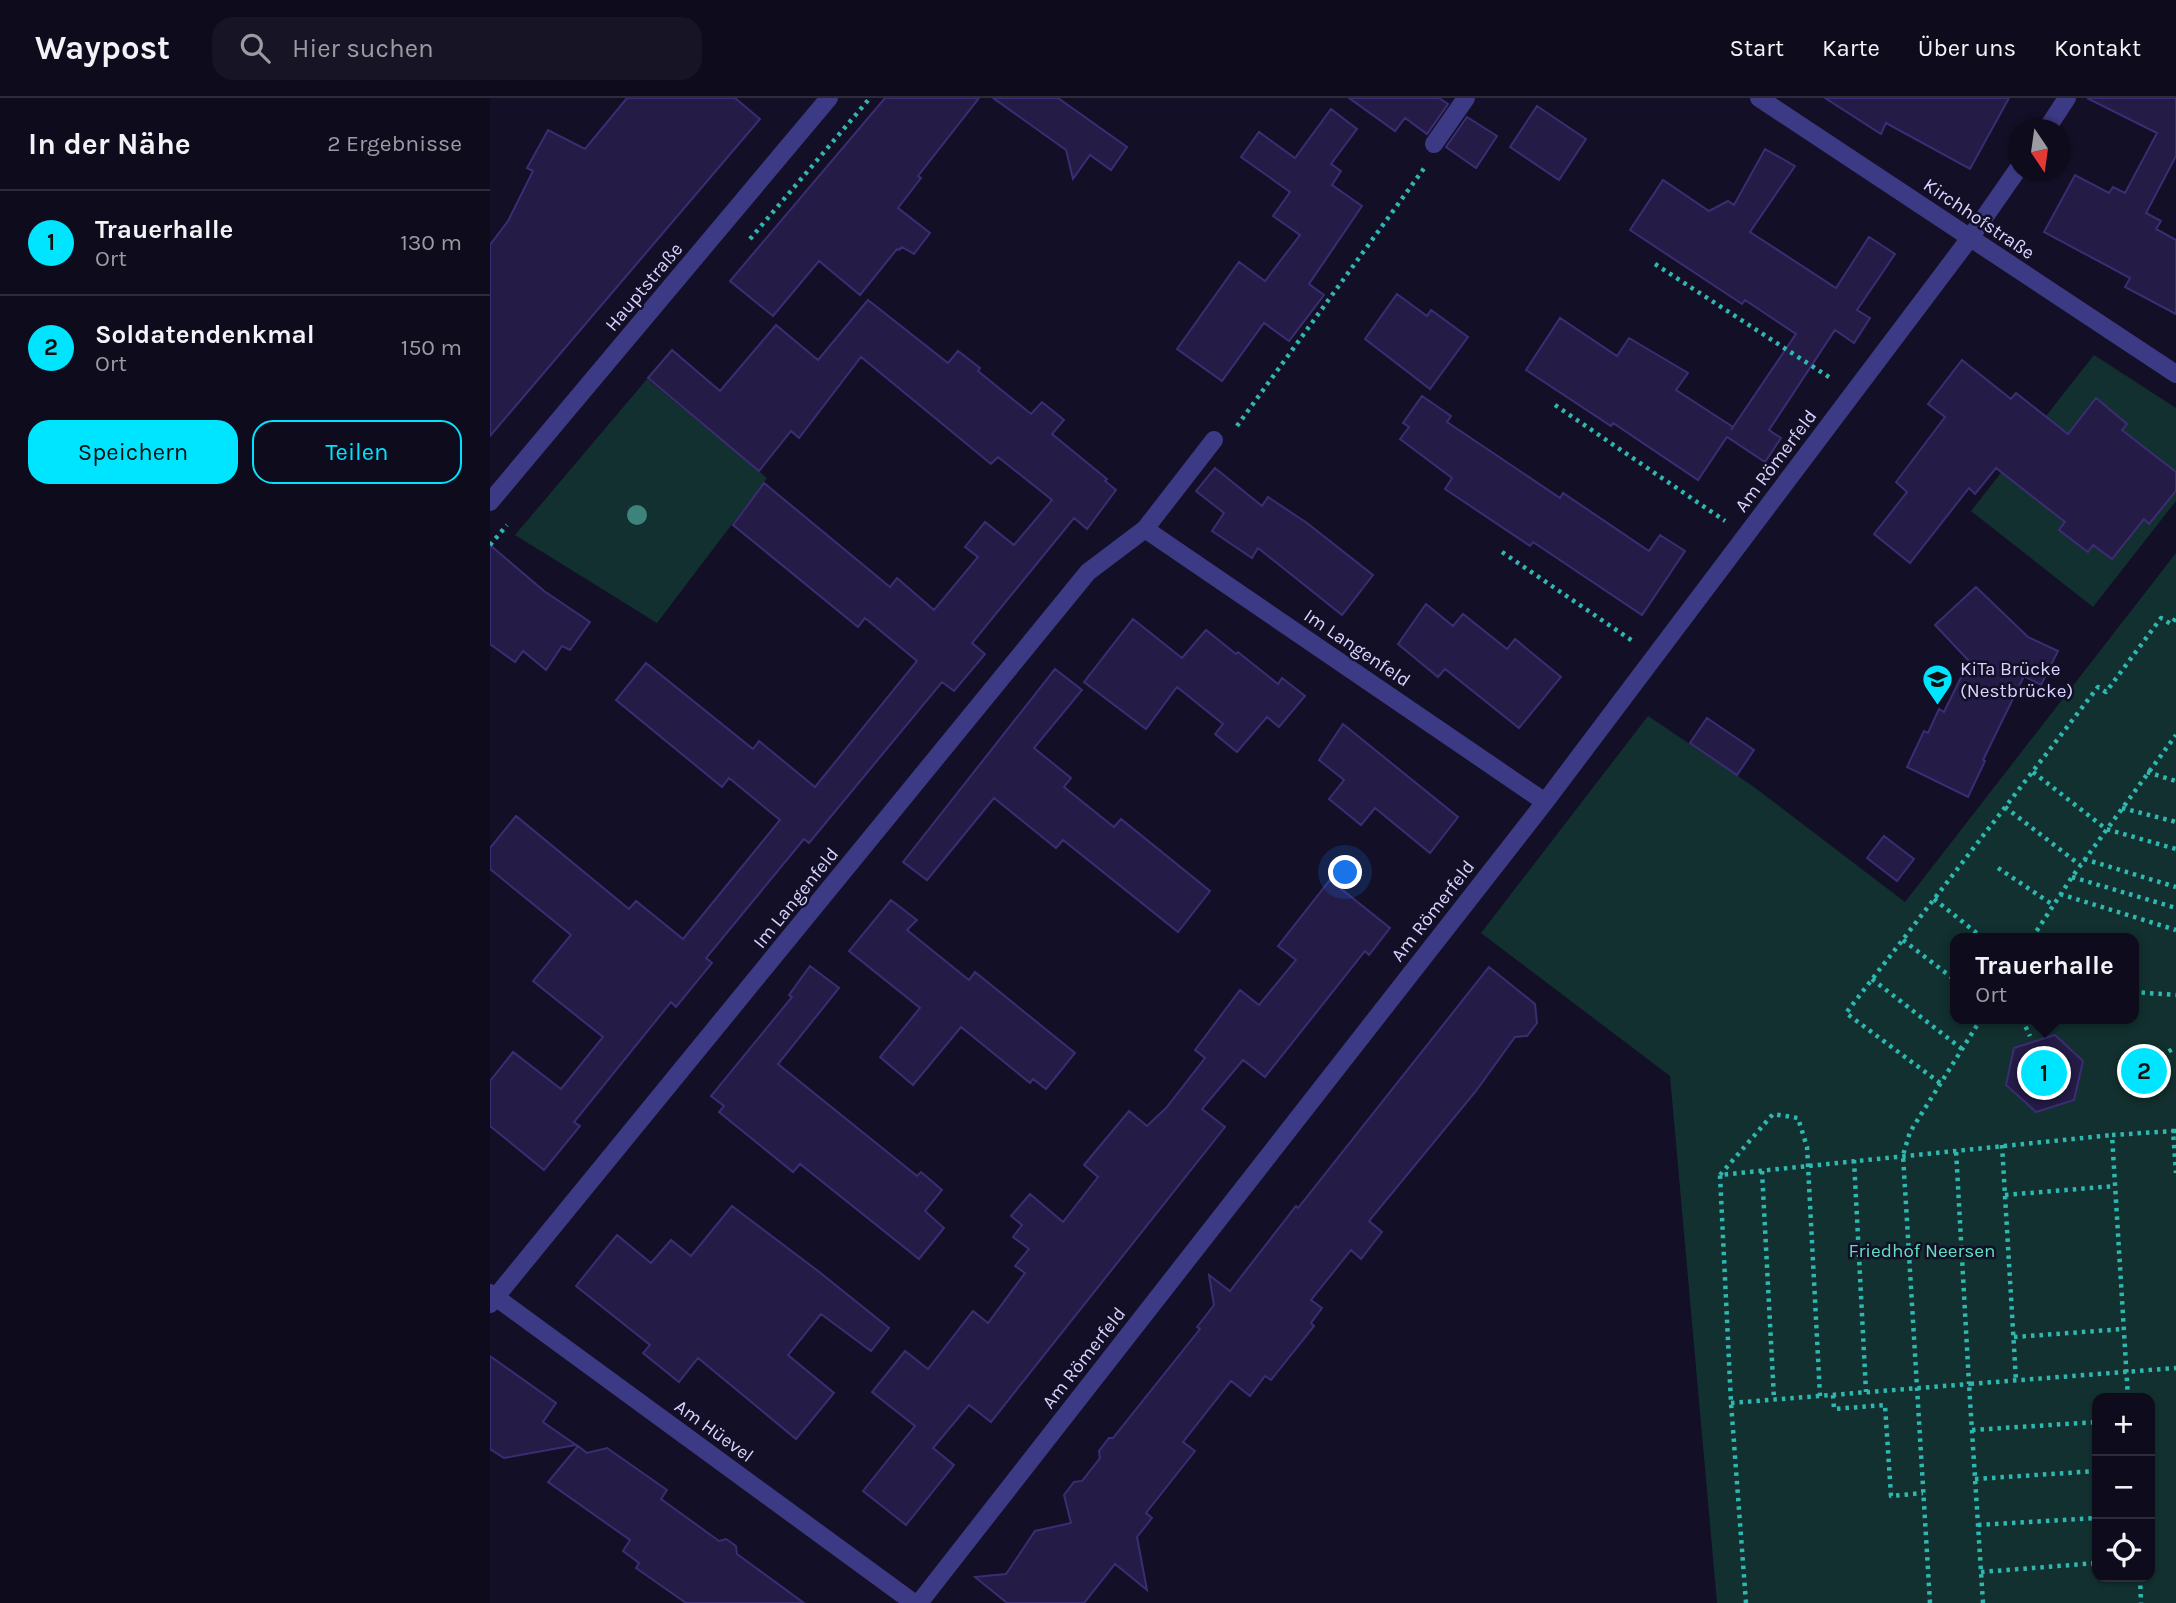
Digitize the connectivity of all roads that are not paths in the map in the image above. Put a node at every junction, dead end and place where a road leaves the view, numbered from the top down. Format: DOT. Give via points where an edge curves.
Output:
graph roads {
  1 [pos="829,98"];
  2 [pos="1466,98"];
  3 [pos="1759,98"];
  4 [pos="2067,98"];
  5 [pos="2053,119"];
  6 [pos="1434,144"];
  7 [pos="2009,182"];
  8 [pos="1970,238"];
  9 [pos="2176,374"];
  10 [pos="1214,440"];
  11 [pos="490,502"];
  12 [pos="1144,529"];
  13 [pos="1545,802"];
  14 [pos="492,1298"];
  15 [pos="917,1603"];
  1 -- 11 [label="street, Hauptstraße"];
  2 -- 6 [label="street"];
  3 -- 8 [label="street, Kirchhofstraße"];
  4 -- 5 [label="street"];
  7 -- 8 [label="street, Am Römerfeld"];
  8 -- 9 [label="street, Kirchhofstraße"];
  8 -- 13 [label="street, Am Römerfeld"];
  10 -- 12 [label="street, Im Langenfeld"];
  12 -- 13 [label="street, Im Langenfeld"];
  12 -- 14 [label="street, Im Langenfeld" via="1088,572"];
  13 -- 15 [label="street, Am Römerfeld"];
  14 -- 15 [label="street, Am Hüevel"];
}
